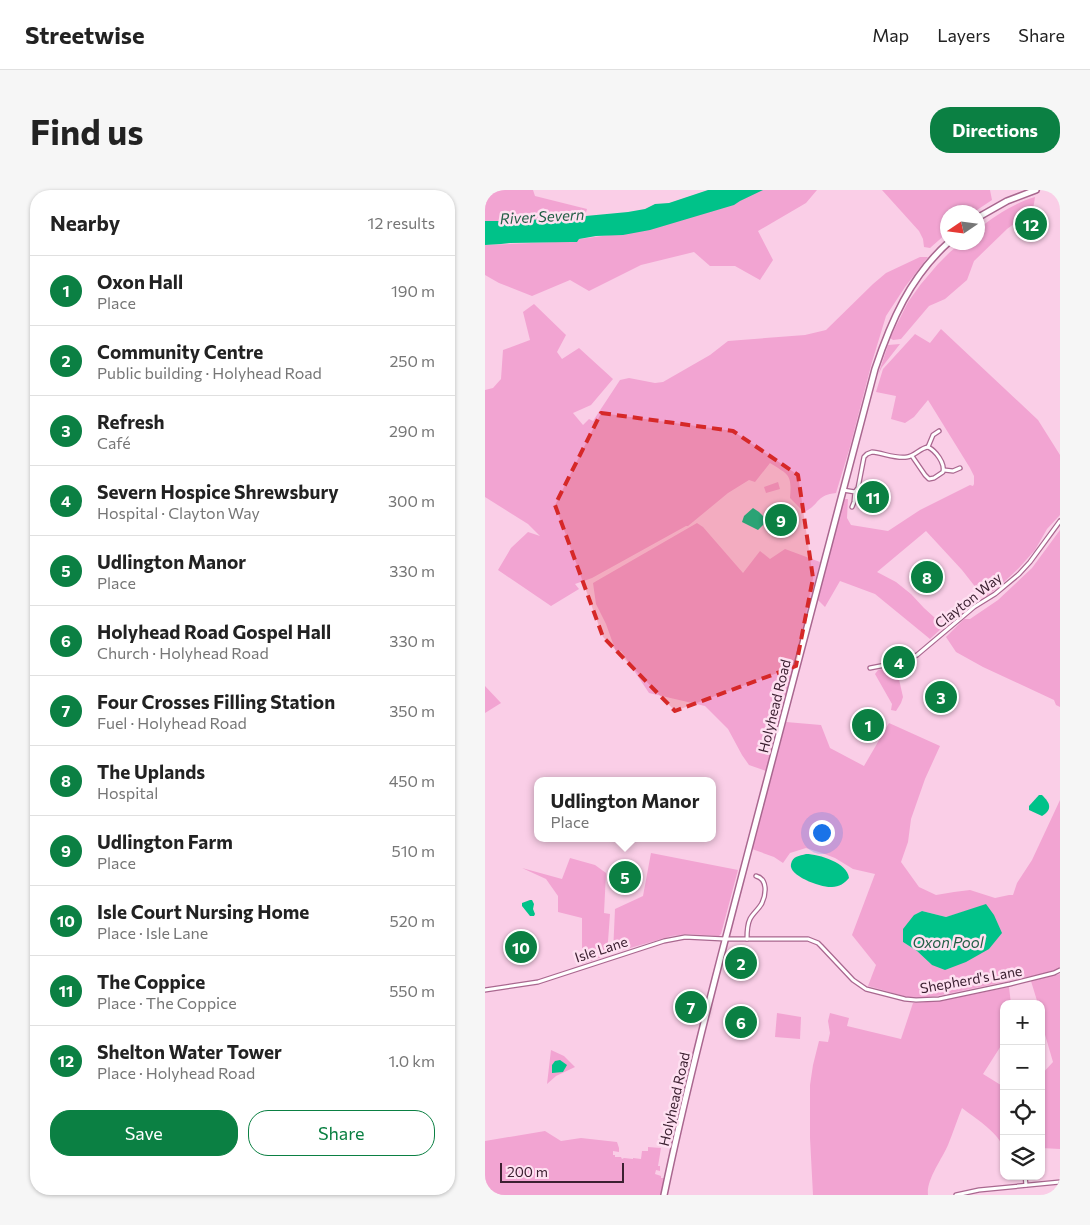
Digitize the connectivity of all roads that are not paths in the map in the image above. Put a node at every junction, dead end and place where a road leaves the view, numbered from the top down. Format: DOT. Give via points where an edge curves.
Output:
graph roads {
  1 [pos="1036,190"];
  2 [pos="985,213"];
  3 [pos="940,250"];
  4 [pos="939,431"];
  5 [pos="928,447"];
  6 [pos="912,456"];
  7 [pos="960,468"];
  8 [pos="944,470"];
  9 [pos="843,490"];
  10 [pos="855,492"];
  11 [pos="852,507"];
  12 [pos="1060,521"];
  13 [pos="870,668"];
  14 [pos="762,872"];
  15 [pos="725,939"];
  16 [pos="747,939"];
  17 [pos="1060,970"];
  18 [pos="485,990"];
  19 [pos="1025,1180"];
  20 [pos="1060,1182"];
  21 [pos="1026,1185"];
  22 [pos="664,1195"];
  23 [pos="955,1195"];
  1 -- 2 [label="main road"];
  3 -- 9 [label="main road, Holyhead Road" via="916,279 891,326 875,369"];
  4 -- 5 [label="street" via="931,438"];
  5 -- 6 [label="street"];
  5 -- 8 [label="street"];
  6 -- 8 [label="street" via="929,479"];
  6 -- 10 [label="street" via="867,454"];
  7 -- 8 [label="street"];
  9 -- 10 [label="street"];
  9 -- 15 [label="main road, Holyhead Road"];
  10 -- 11 [label="street"];
  12 -- 13 [label="street, Clayton Way" via="1019,574 917,656"];
  14 -- 16 [label="street" via="758,876 765,885 763,900 749,921"];
  15 -- 16 [label="street, Shepherd's Lane"];
  15 -- 18 [label="street, Isle Lane" via="685,937 664,940 538,982"];
  15 -- 22 [label="main road, Holyhead Road"];
  16 -- 17 [label="street, Shepherd's Lane" via="813,941 866,989 905,999 939,999"];
  19 -- 21 [label="street"];
  20 -- 21 [label="street"];
  21 -- 23 [label="street"];
}
